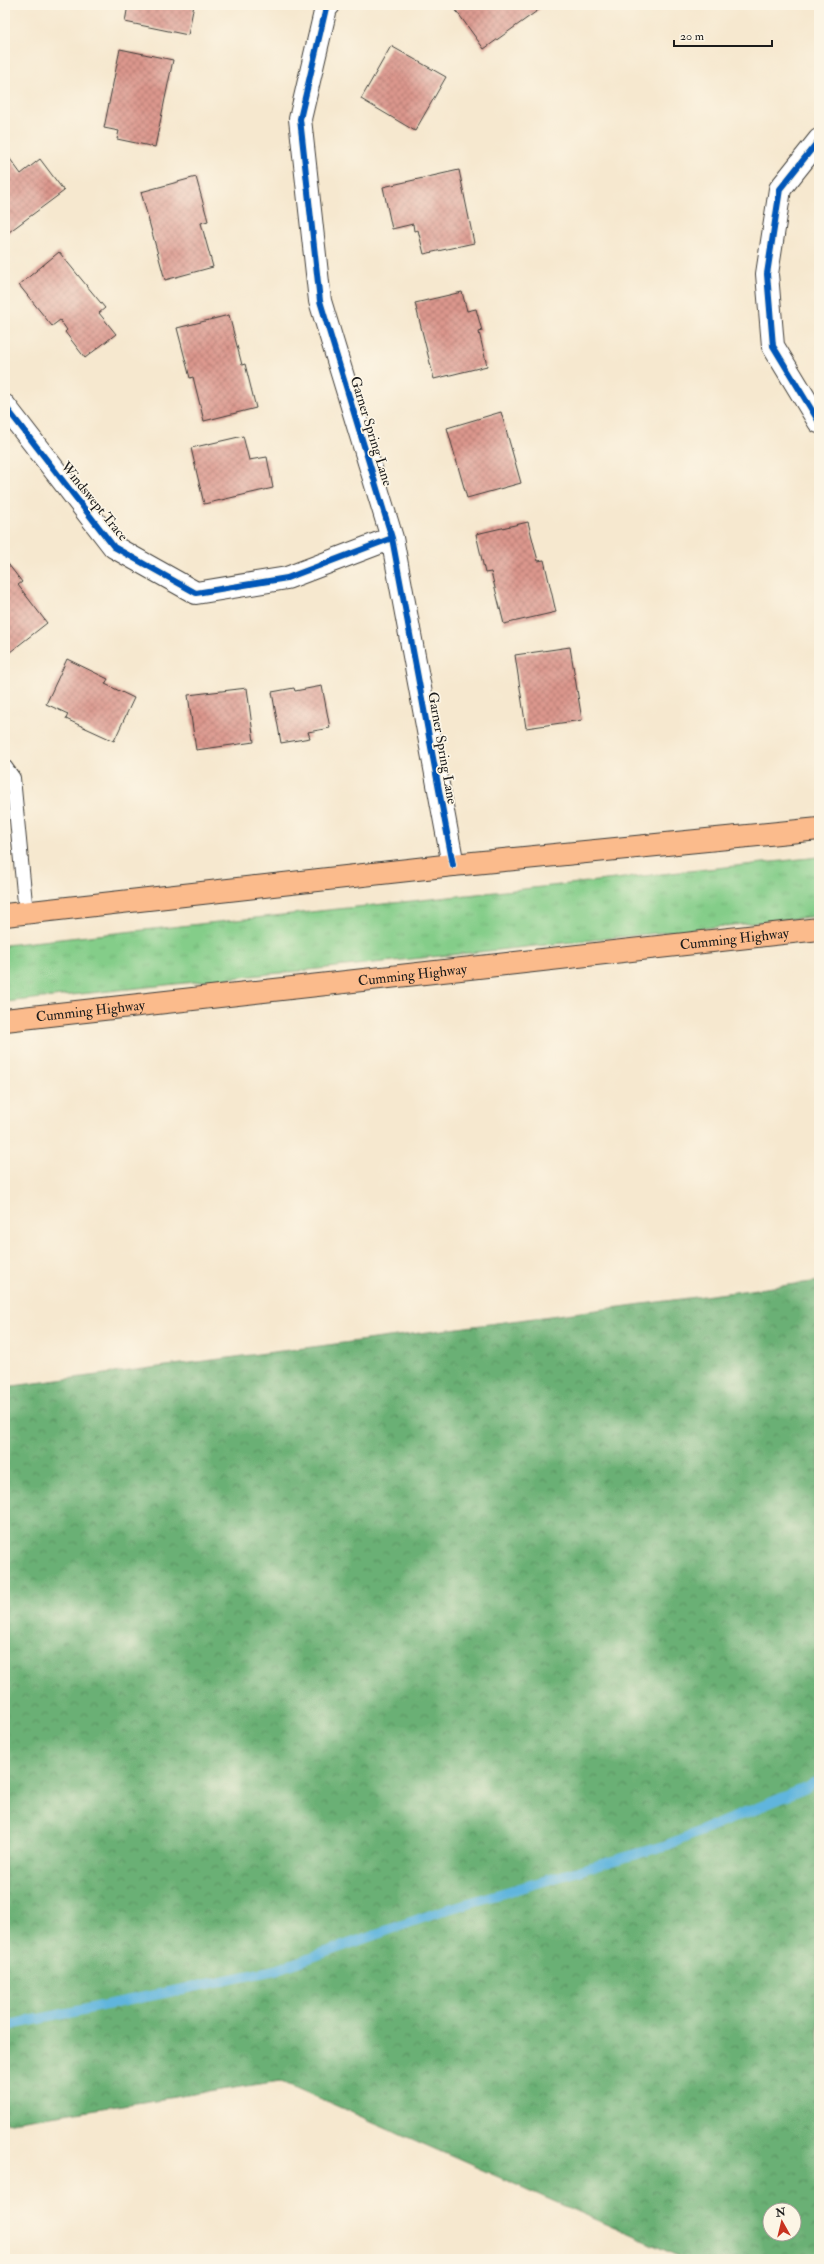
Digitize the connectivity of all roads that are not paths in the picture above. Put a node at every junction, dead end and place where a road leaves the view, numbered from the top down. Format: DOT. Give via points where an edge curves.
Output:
graph roads {
  1 [pos="330,5"];
  2 [pos="819,140"];
  3 [pos="5,406"];
  4 [pos="819,422"];
  5 [pos="392,538"];
  6 [pos="8,775"];
  7 [pos="819,829"];
  8 [pos="453,865"];
  9 [pos="15,914"];
  10 [pos="819,929"];
  11 [pos="5,1020"];
  1 -- 5 [label="street, Garner Spring Lane" via="326,8 300,119 320,301"];
  2 -- 4 [label="street" via="780,189 767,274 773,346"];
  3 -- 5 [label="street, Windswept Trace" via="114,547 196,593 287,578"];
  5 -- 8 [label="street, Garner Spring Lane"];
  6 -- 9 [label="lane"];
  7 -- 8 [label="highway"];
  8 -- 9 [label="highway"];
  10 -- 11 [label="highway, Cumming Highway"];
}
